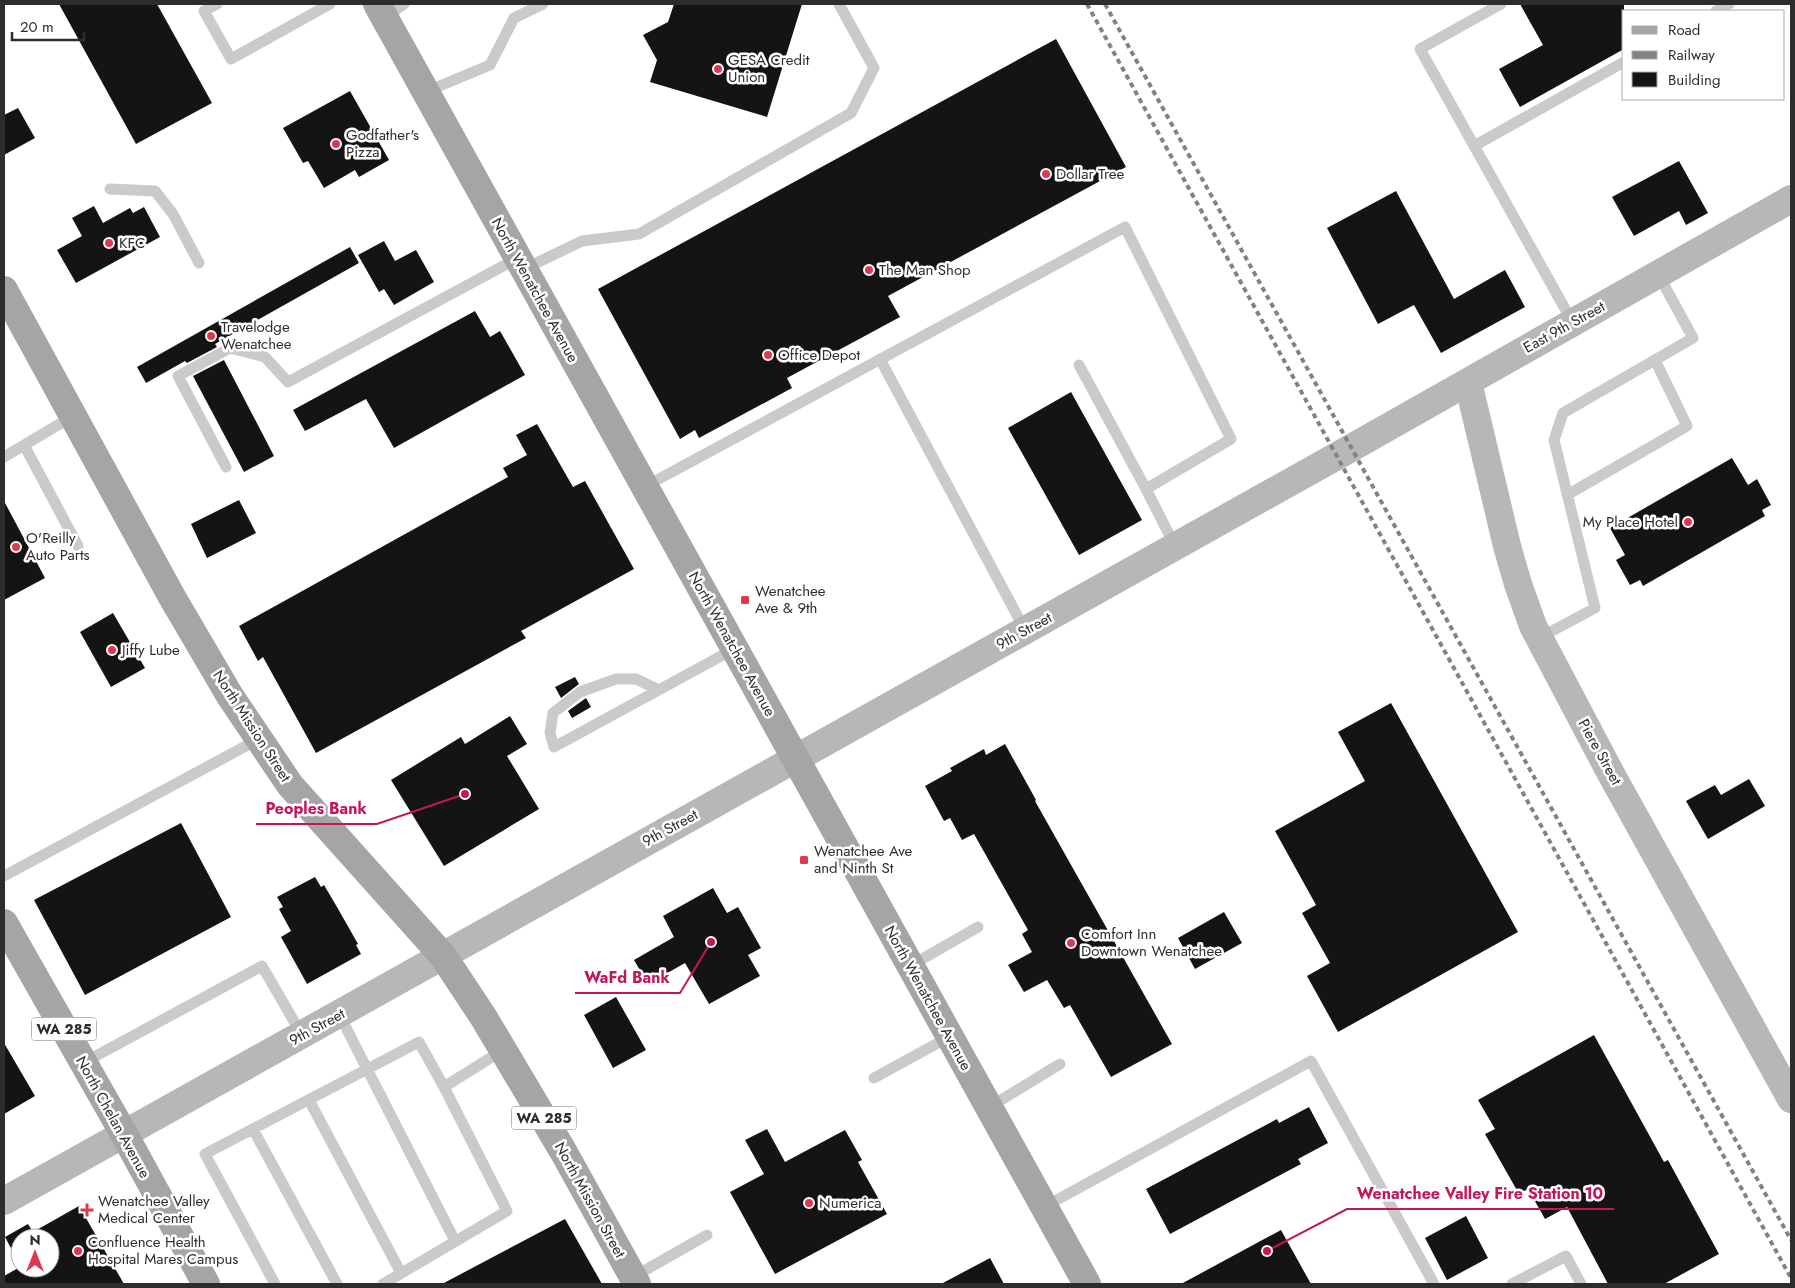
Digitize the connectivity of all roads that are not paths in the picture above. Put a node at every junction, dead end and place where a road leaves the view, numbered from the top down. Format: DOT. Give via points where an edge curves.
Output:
graph roads {
  1 [pos="216,4"];
  2 [pos="330,4"];
  3 [pos="543,4"];
  4 [pos="839,4"];
  5 [pos="1501,4"];
  6 [pos="1729,4"];
  7 [pos="388,8"];
  8 [pos="1718,10"];
  9 [pos="1622,63"];
  10 [pos="425,92"];
  11 [pos="1474,146"];
  12 [pos="110,189"];
  13 [pos="1791,199"];
  14 [pos="199,263"];
  15 [pos="521,264"];
  16 [pos="1658,274"];
  17 [pos="4,290"];
  18 [pos="1572,323"];
  19 [pos="880,359"];
  20 [pos="1655,360"];
  21 [pos="1079,365"];
  22 [pos="1468,382"];
  23 [pos="73,416"];
  24 [pos="24,444"];
  25 [pos="1337,456"];
  26 [pos="4,457"];
  27 [pos="226,467"];
  28 [pos="644,487"];
  29 [pos="1146,489"];
  30 [pos="1567,495"];
  31 [pos="78,546"];
  32 [pos="1175,546"];
  33 [pos="1025,630"];
  34 [pos="1539,638"];
  35 [pos="734,649"];
  36 [pos="659,690"];
  37 [pos="259,739"];
  38 [pos="795,758"];
  39 [pos="4,876"];
  40 [pos="4,924"];
  41 [pos="978,927"];
  42 [pos="443,956"];
  43 [pos="910,966"];
  44 [pos="339,1014"];
  45 [pos="302,1035"];
  46 [pos="949,1036"];
  47 [pos="503,1050"];
  48 [pos="83,1063"];
  49 [pos="1060,1064"];
  50 [pos="367,1069"];
  51 [pos="874,1078"];
  52 [pos="444,1087"];
  53 [pos="1791,1099"];
  54 [pos="309,1100"];
  55 [pos="988,1108"];
  56 [pos="253,1129"];
  57 [pos="124,1134"];
  58 [pos="4,1201"];
  59 [pos="1044,1207"];
  60 [pos="707,1236"];
  61 [pos="455,1242"];
  62 [pos="402,1273"];
  63 [pos="635,1280"];
  64 [pos="206,1284"];
  65 [pos="275,1284"];
  66 [pos="337,1284"];
  67 [pos="383,1284"];
  68 [pos="1087,1284"];
  69 [pos="1434,1284"];
  70 [pos="1512,1284"];
  71 [pos="1582,1284"];
  1 -- 2 [label="lane" via="204,10 231,59"];
  3 -- 10 [label="lane" via="514,18 490,65"];
  4 -- 15 [label="lane" via="874,68 851,113 639,234 582,241"];
  5 -- 11 [label="lane" via="1420,49"];
  6 -- 8 [label="lane"];
  7 -- 10 [label="main road, North Wenatchee Avenue"];
  9 -- 11 [label="lane"];
  10 -- 15 [label="main road, North Wenatchee Avenue"];
  11 -- 18 [label="lane"];
  12 -- 14 [label="lane" via="155,191 173,214"];
  13 -- 16 [label="street, East 9th Street"];
  15 -- 27 [label="lane" via="288,382 265,357 230,348 178,376"];
  15 -- 28 [label="main road, North Wenatchee Avenue"];
  16 -- 18 [label="street, East 9th Street"];
  16 -- 20 [label="lane" via="1693,338"];
  17 -- 23 [label="main road, North Mission Street / WA 285"];
  18 -- 22 [label="street, East 9th Street"];
  19 -- 28 [label="lane"];
  19 -- 29 [label="lane" via="1125,227 1231,439"];
  19 -- 33 [label="lane"];
  20 -- 30 [label="lane" via="1563,413 1554,440"];
  20 -- 30 [label="lane" via="1687,426"];
  21 -- 29 [label="lane"];
  22 -- 25 [label="street, East 9th Street"];
  22 -- 34 [label="street, Piere Street" via="1518,584"];
  23 -- 24 [label="lane"];
  23 -- 37 [label="main road, North Mission Street / WA 285" via="172,596"];
  24 -- 26 [label="lane"];
  24 -- 31 [label="lane"];
  25 -- 32 [label="street, 9th Street"];
  28 -- 35 [label="main road, North Wenatchee Avenue"];
  29 -- 32 [label="lane"];
  30 -- 34 [label="lane" via="1595,608"];
  32 -- 33 [label="street, 9th Street"];
  33 -- 38 [label="street, 9th Street"];
  34 -- 53 [label="street, Piere Street"];
  35 -- 36 [label="lane"];
  35 -- 38 [label="main road, North Wenatchee Avenue"];
  36 -- 36 [label="lane" via="554,747 550,733 553,713 580,692 616,679 636,679"];
  37 -- 39 [label="lane"];
  37 -- 42 [label="main road, North Mission Street / WA 285" via="290,786"];
  38 -- 42 [label="street, 9th Street"];
  38 -- 43 [label="main road, North Wenatchee Avenue"];
  40 -- 48 [label="main road, North Chelan Avenue / WA 285"];
  41 -- 43 [label="lane"];
  42 -- 44 [label="street, 9th Street"];
  42 -- 47 [label="main road, North Mission Street / WA 285"];
  43 -- 46 [label="main road, North Wenatchee Avenue"];
  44 -- 45 [label="street, 9th Street"];
  44 -- 50 [label="lane"];
  45 -- 48 [label="lane" via="262,966"];
  45 -- 57 [label="street, 9th Street"];
  46 -- 51 [label="lane"];
  46 -- 55 [label="main road, North Wenatchee Avenue"];
  47 -- 52 [label="lane"];
  47 -- 63 [label="main road, North Mission Street / WA 285"];
  48 -- 57 [label="main road, North Chelan Avenue / WA 285"];
  49 -- 55 [label="lane"];
  50 -- 52 [label="lane" via="419,1042"];
  50 -- 54 [label="lane"];
  50 -- 61 [label="lane"];
  52 -- 61 [label="lane" via="507,1211"];
  54 -- 56 [label="lane"];
  54 -- 62 [label="lane"];
  55 -- 59 [label="main road, North Wenatchee Avenue"];
  56 -- 65 [label="lane" via="205,1154"];
  56 -- 66 [label="lane"];
  57 -- 58 [label="street, 9th Street"];
  57 -- 64 [label="main road, North Chelan Avenue / WA 285"];
  59 -- 68 [label="main road, North Wenatchee Avenue"];
  59 -- 69 [label="lane" via="1311,1061"];
  60 -- 63 [label="lane"];
  61 -- 62 [label="lane"];
  62 -- 67 [label="lane"];
  70 -- 71 [label="lane" via="1566,1256"];
}
